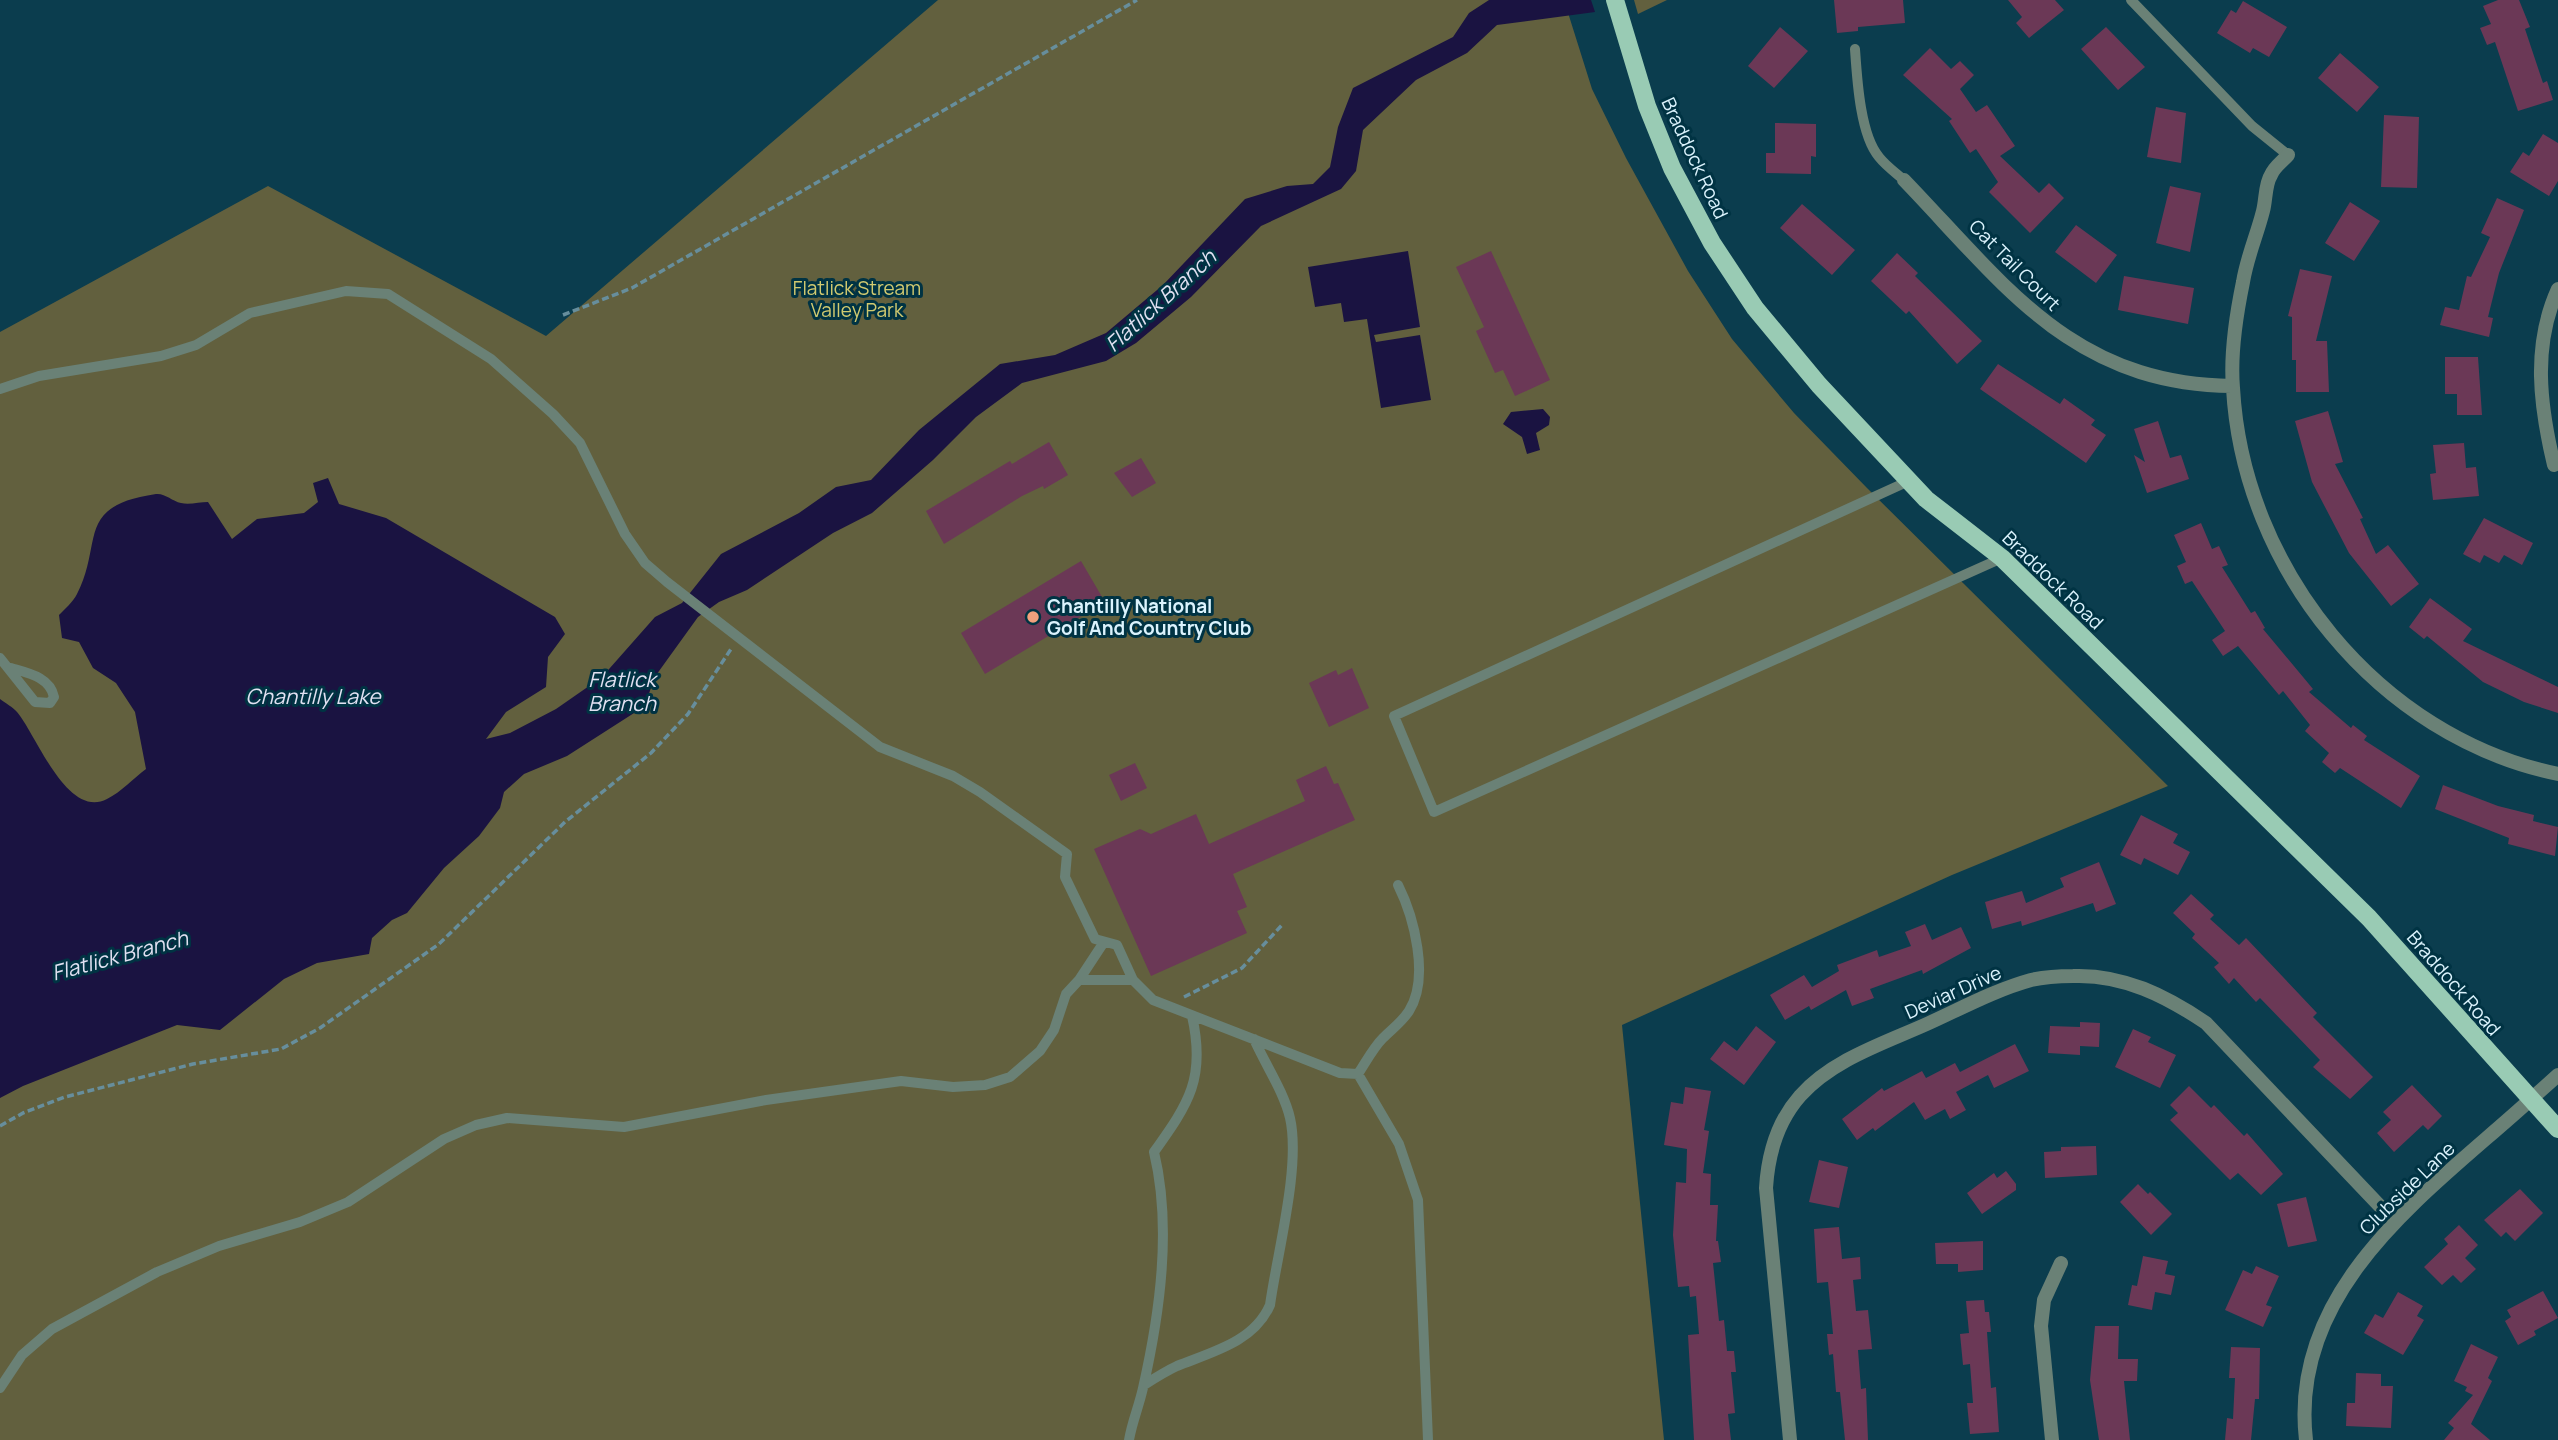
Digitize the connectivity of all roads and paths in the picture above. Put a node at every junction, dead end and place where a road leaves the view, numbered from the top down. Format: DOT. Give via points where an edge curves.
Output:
graph roads {
  1 [pos="1137,0"];
  2 [pos="1615,0"];
  3 [pos="2131,0"];
  4 [pos="1855,49"];
  5 [pos="2288,155"];
  6 [pos="1904,180"];
  7 [pos="2558,289"];
  8 [pos="563,315"];
  9 [pos="2232,386"];
  10 [pos="0,390"];
  11 [pos="2554,465"];
  12 [pos="1911,480"];
  13 [pos="2002,558"];
  14 [pos="740,636"];
  15 [pos="0,658"];
  16 [pos="11,668"];
  17 [pos="2558,774"];
  18 [pos="1398,885"];
  19 [pos="1282,925"];
  20 [pos="1104,942"];
  21 [pos="1079,980"];
  22 [pos="1133,980"];
  23 [pos="1165,1006"];
  24 [pos="1192,1016"];
  25 [pos="1254,1039"];
  26 [pos="1358,1074"];
  27 [pos="2558,1075"];
  28 [pos="2530,1100"];
  29 [pos="0,1126"];
  30 [pos="2558,1129"];
  31 [pos="2395,1222"];
  32 [pos="2061,1263"];
  33 [pos="1144,1385"];
  34 [pos="0,1388"];
  35 [pos="1129,1440"];
  36 [pos="1428,1440"];
  37 [pos="1790,1440"];
  38 [pos="2052,1440"];
  39 [pos="2306,1440"];
  1 -- 8 [label="path" via="632,288"];
  2 -- 12 [label="main road, Braddock Road" via="1647,106 1712,243 1755,308 1819,385"];
  3 -- 5 [label="lane" via="2252,126"];
  4 -- 6 [label="lane" via="1858,90 1871,142 1878,156"];
  5 -- 9 [label="street" via="2270,175 2249,250 2237,313"];
  6 -- 9 [label="street, Cat Tail Court" via="2025,306 2071,342 2147,376"];
  7 -- 11 [label="street" via="2543,339 2540,377 2542,413"];
  9 -- 17 [label="street" via="2241,450 2265,527 2318,620 2372,678 2412,709 2489,752"];
  10 -- 14 [label="lane" via="39,376 161,356 196,345 250,313 346,291 388,294 491,359 553,414 580,443 625,534 645,563"];
  12 -- 13 [label="main road, Braddock Road" via="1926,499"];
  12 -- 13 [label="lane" via="1394,716 1434,812"];
  13 -- 28 [label="main road, Braddock Road" via="2369,918"];
  14 -- 20 [label="lane" via="880,747 953,776 1067,854 1065,877 1095,939"];
  14 -- 29 [label="path" via="688,714 651,752 565,822 439,944 320,1028 281,1049 65,1097"];
  15 -- 16 [label="lane"];
  18 -- 26 [label="lane" via="1412,914 1416,938 1415,998"];
  19 -- 23 [label="path" via="1242,968"];
  20 -- 21 [label="lane"];
  20 -- 22 [label="lane" via="1116,945"];
  21 -- 22 [label="lane"];
  21 -- 34 [label="lane" via="1066,994 1054,1030 1040,1051 1010,1077 985,1085 953,1087 901,1081 624,1127 507,1118 475,1125 444,1139 348,1202 157,1272 52,1329 22,1355"];
  22 -- 23 [label="lane"];
  23 -- 24 [label="lane"];
  24 -- 25 [label="lane"];
  24 -- 33 [label="lane" via="1199,1059 1196,1085 1154,1152 1162,1186 1160,1271"];
  25 -- 26 [label="lane" via="1340,1073"];
  25 -- 33 [label="lane" via="1290,1117 1292,1136 1292,1171 1270,1305 1264,1318 1239,1340"];
  26 -- 36 [label="lane" via="1399,1144 1418,1200"];
  27 -- 28 [label="street, Clubside Lane"];
  28 -- 30 [label="main road, Braddock Road"];
  28 -- 31 [label="street, Clubside Lane"];
  31 -- 37 [label="street, Deviar Drive" via="2206,1023 2171,1000 2127,982 2074,976 1999,990 1839,1064 1799,1097 1781,1125 1766,1188"];
  31 -- 39 [label="street, Clubside Lane" via="2342,1288 2318,1337 2307,1384"];
  32 -- 38 [label="street" via="2044,1300 2041,1326"];
  33 -- 35 [label="lane"];
}
